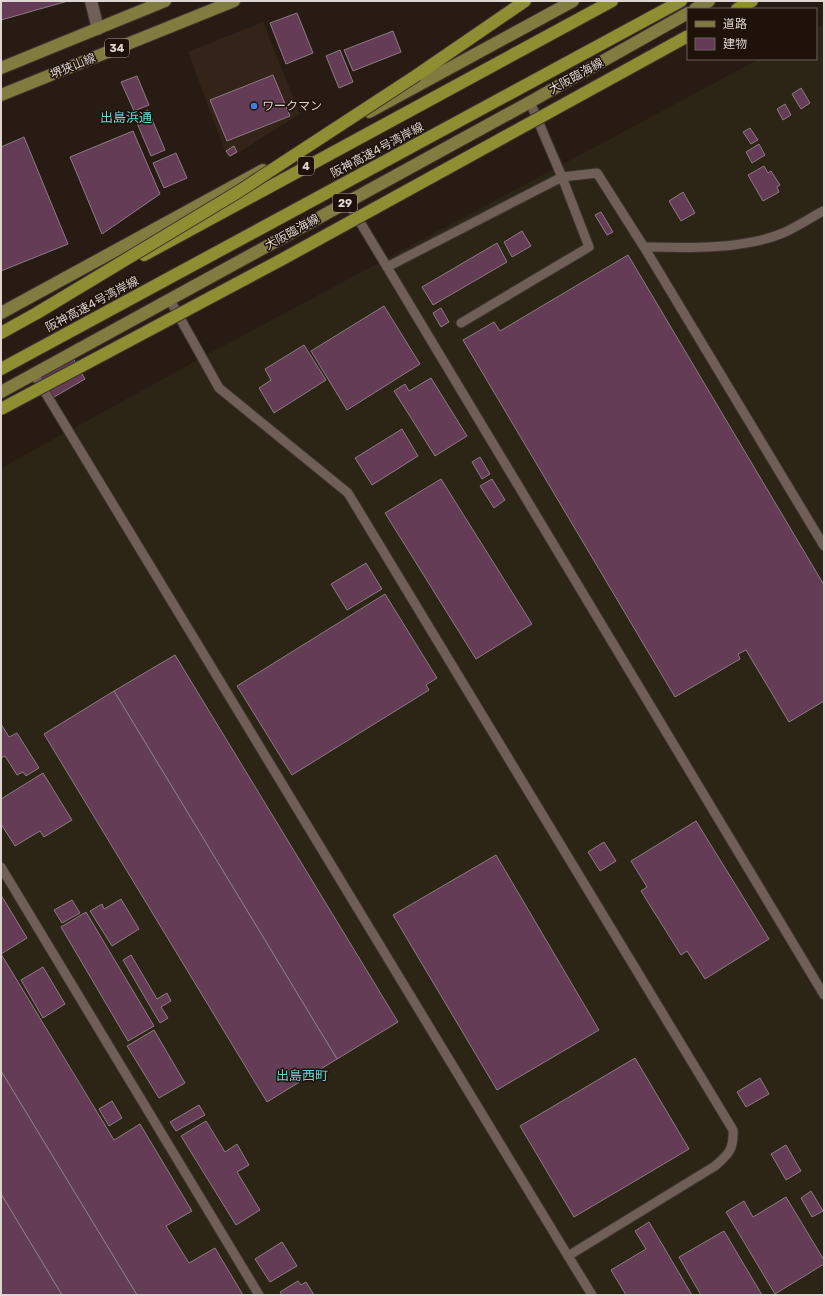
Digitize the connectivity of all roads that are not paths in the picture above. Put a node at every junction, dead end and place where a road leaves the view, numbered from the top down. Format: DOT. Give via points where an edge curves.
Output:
graph roads {
  1 [pos="91,1"];
  2 [pos="165,1"];
  3 [pos="234,1"];
  4 [pos="525,1"];
  5 [pos="573,1"];
  6 [pos="612,1"];
  7 [pos="681,1"];
  8 [pos="709,1"];
  9 [pos="752,1"];
  10 [pos="697,8"];
  11 [pos="739,8"];
  12 [pos="687,14"];
  13 [pos="98,29"];
  14 [pos="687,37"];
  15 [pos="1,68"];
  16 [pos="1,95"];
  17 [pos="530,102"];
  18 [pos="562,177"];
  19 [pos="348,202"];
  20 [pos="824,211"];
  21 [pos="644,247"];
  22 [pos="387,267"];
  23 [pos="170,300"];
  24 [pos="1,313"];
  25 [pos="37,313"];
  26 [pos="461,323"];
  27 [pos="1,333"];
  28 [pos="1,369"];
  29 [pos="34,374"];
  30 [pos="1,392"];
  31 [pos="1,409"];
  32 [pos="824,546"];
  33 [pos="1,867"];
  34 [pos="824,995"];
  35 [pos="568,1256"];
  36 [pos="259,1295"];
  37 [pos="592,1295"];
  1 -- 13 [label="street"];
  2 -- 13 [label="main road, 堺狭山線 / 34"];
  3 -- 16 [label="main road, 堺狭山線 / 34"];
  4 -- 25 [label="highway, bridge" via="410,80 238,192"];
  5 -- 24 [label="main road"];
  6 -- 25 [label="highway, 阪神高速4号湾岸線 / 4, bridge"];
  7 -- 28 [label="highway, 阪神高速4号湾岸線"];
  8 -- 10 [label="main road"];
  9 -- 11 [label="highway"];
  12 -- 17 [label="main road, 大阪臨海線 / 29"];
  13 -- 15 [label="main road, 堺狭山線 / 34"];
  14 -- 31 [label="highway, bridge" via="279,261"];
  17 -- 18 [label="lane"];
  17 -- 19 [label="main road, 大阪臨海線 / 29"];
  18 -- 21 [label="lane" via="597,172"];
  18 -- 22 [label="lane"];
  18 -- 26 [label="lane" via="589,247"];
  19 -- 22 [label="lane"];
  19 -- 23 [label="main road, 大阪臨海線 / 29"];
  20 -- 21 [label="lane" via="782,233 754,241 698,248"];
  21 -- 32 [label="lane"];
  22 -- 34 [label="lane"];
  23 -- 29 [label="main road, 大阪臨海線 / 29"];
  23 -- 35 [label="lane" via="219,388 348,493 733,1130 734,1143 727,1156 715,1166"];
  25 -- 27 [label="highway, 阪神高速4号湾岸線 / 4"];
  29 -- 30 [label="main road, 大阪臨海線 / 29"];
  29 -- 35 [label="lane"];
  33 -- 36 [label="lane"];
  35 -- 37 [label="lane"];
}
